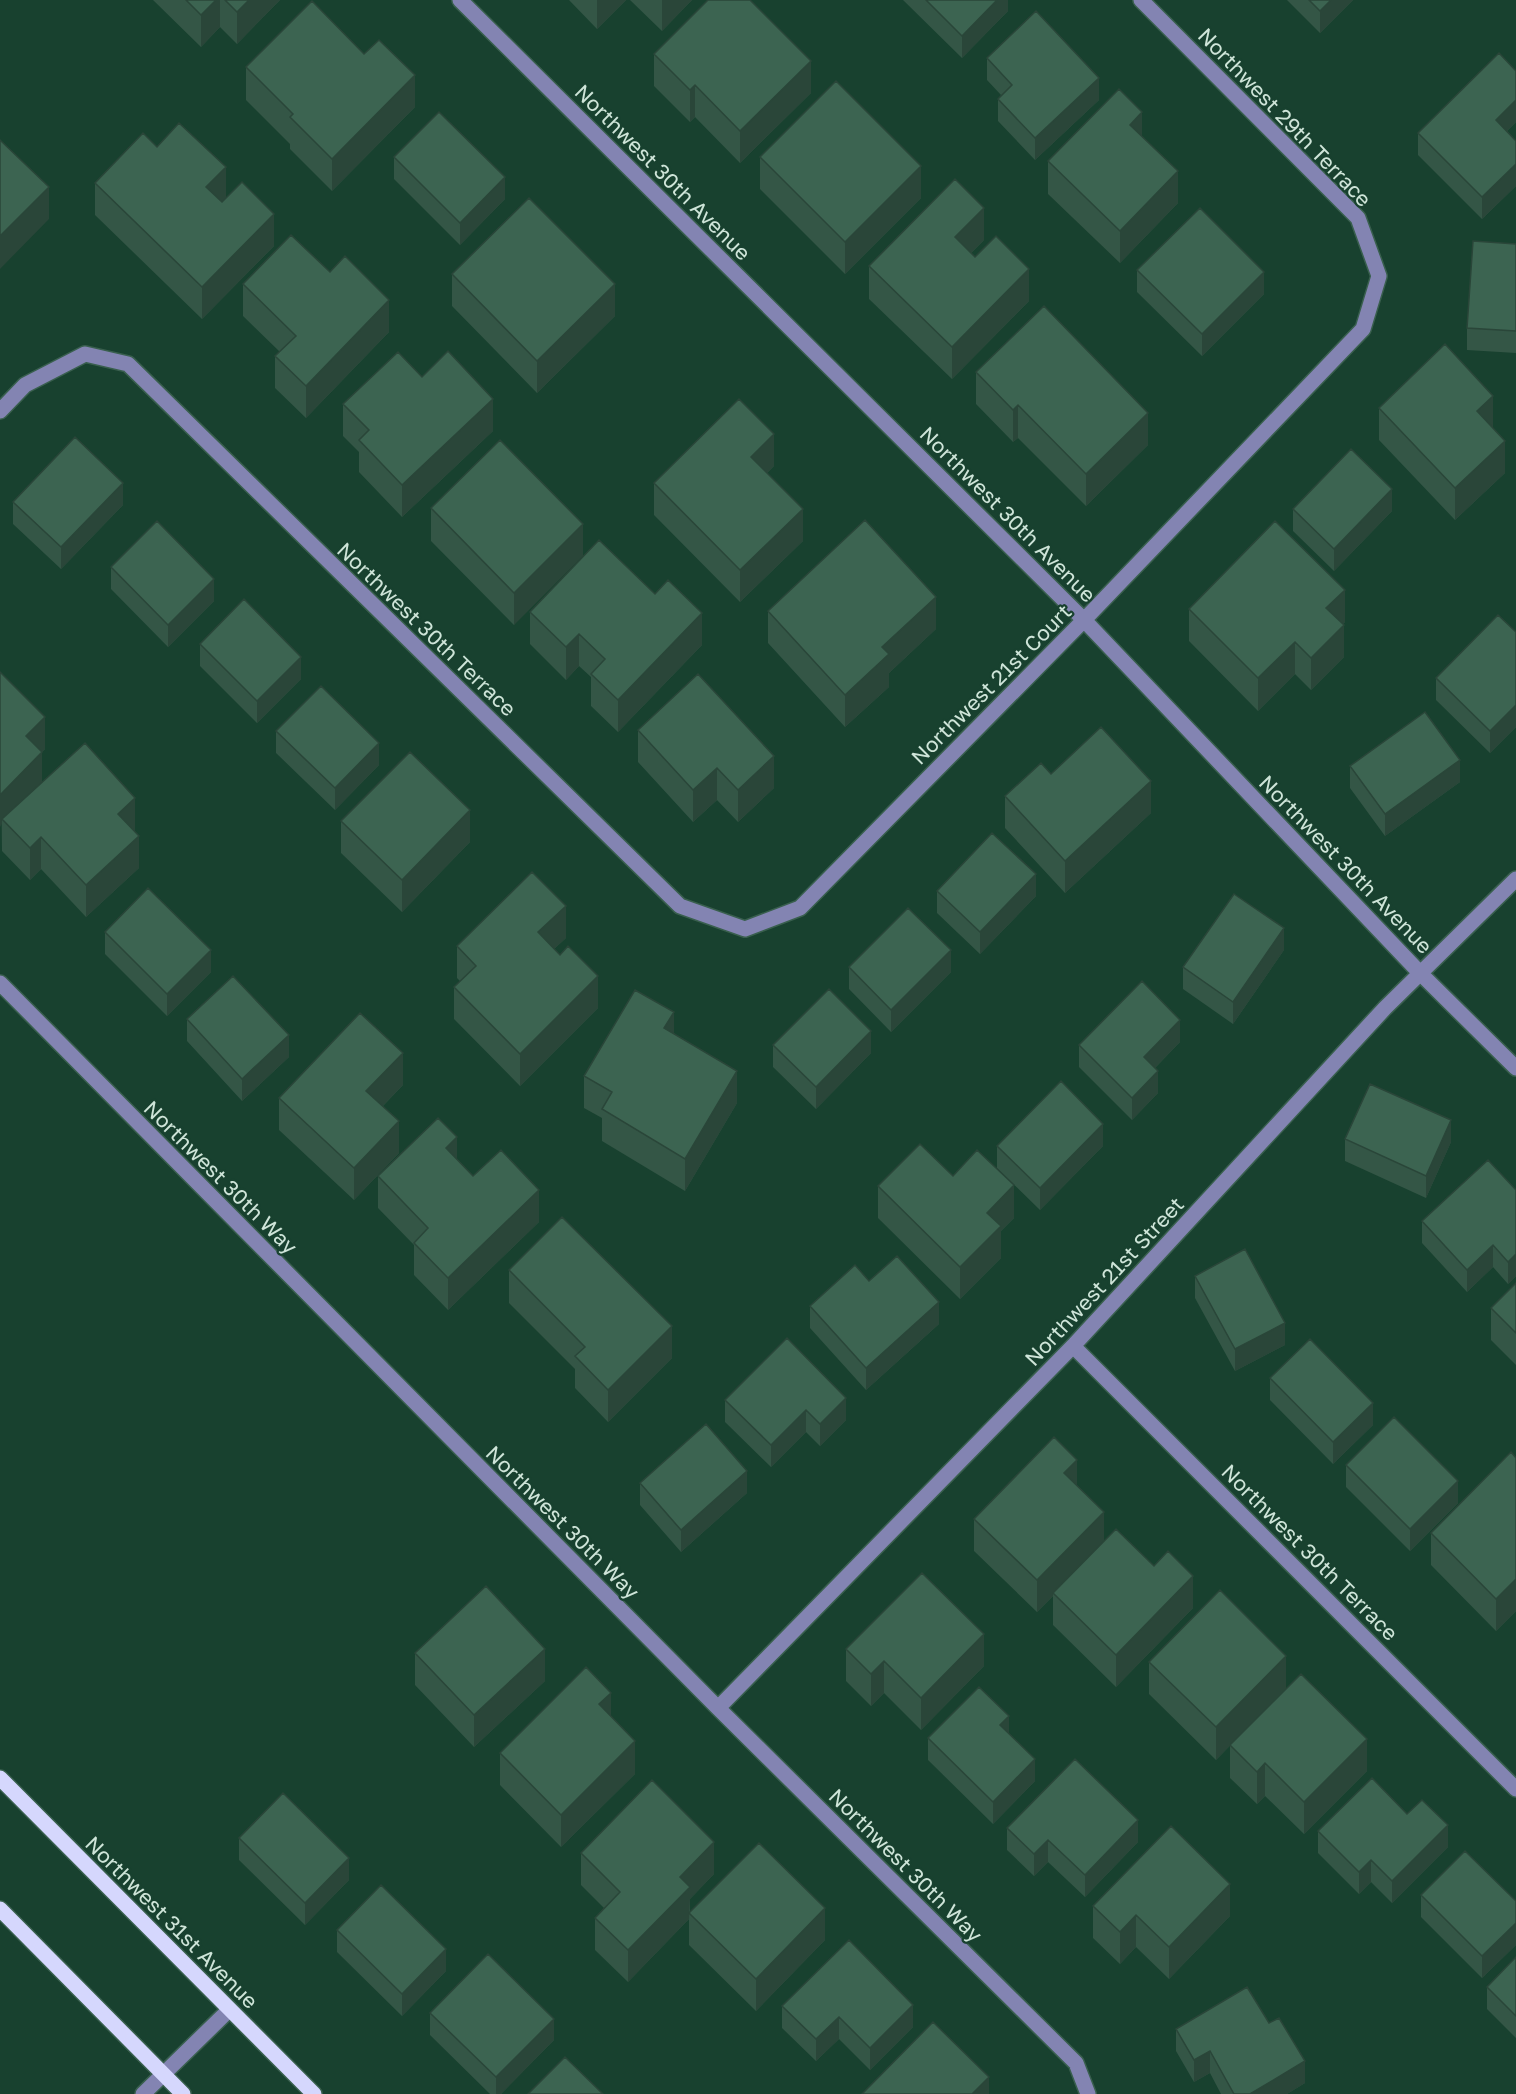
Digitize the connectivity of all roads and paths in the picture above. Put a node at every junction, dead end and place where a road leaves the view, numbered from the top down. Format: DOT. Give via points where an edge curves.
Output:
graph roads {
  1 [pos="460,0"];
  2 [pos="1141,0"];
  3 [pos="1379,276"];
  4 [pos="0,411"];
  5 [pos="1084,620"];
  6 [pos="1516,879"];
  7 [pos="745,929"];
  8 [pos="1420,973"];
  9 [pos="0,983"];
  10 [pos="1516,1068"];
  11 [pos="1074,1346"];
  12 [pos="718,1708"];
  13 [pos="0,1778"];
  14 [pos="1516,1789"];
  15 [pos="0,1909"];
  16 [pos="229,2010"];
  17 [pos="163,2074"];
  18 [pos="143,2094"];
  19 [pos="183,2094"];
  20 [pos="314,2094"];
  21 [pos="1088,2094"];
  1 -- 5 [label="street, Northwest 30th Avenue"];
  2 -- 3 [label="street, Northwest 29th Terrace" via="1358,218"];
  3 -- 5 [label="street, Northwest 21st Court" via="1363,329"];
  4 -- 7 [label="street, Northwest 30th Terrace" via="25,385 85,354 128,363 680,906"];
  5 -- 7 [label="street, Northwest 21st Court" via="800,909"];
  5 -- 8 [label="street, Northwest 30th Avenue"];
  6 -- 8 [label="street, Northwest 21st Street"];
  8 -- 10 [label="street, Northwest 30th Avenue"];
  8 -- 11 [label="street, Northwest 21st Street"];
  9 -- 12 [label="street, Northwest 30th Way"];
  11 -- 12 [label="street, Northwest 21st Street"];
  11 -- 14 [label="street, Northwest 30th Terrace"];
  12 -- 21 [label="street, Northwest 30th Way" via="1076,2063"];
  13 -- 16 [label="main road, Northwest 31st Avenue"];
  15 -- 17 [label="main road"];
  16 -- 17 [label="street"];
  16 -- 20 [label="main road, Northwest 31st Avenue"];
  17 -- 18 [label="street"];
  17 -- 19 [label="main road"];
}
